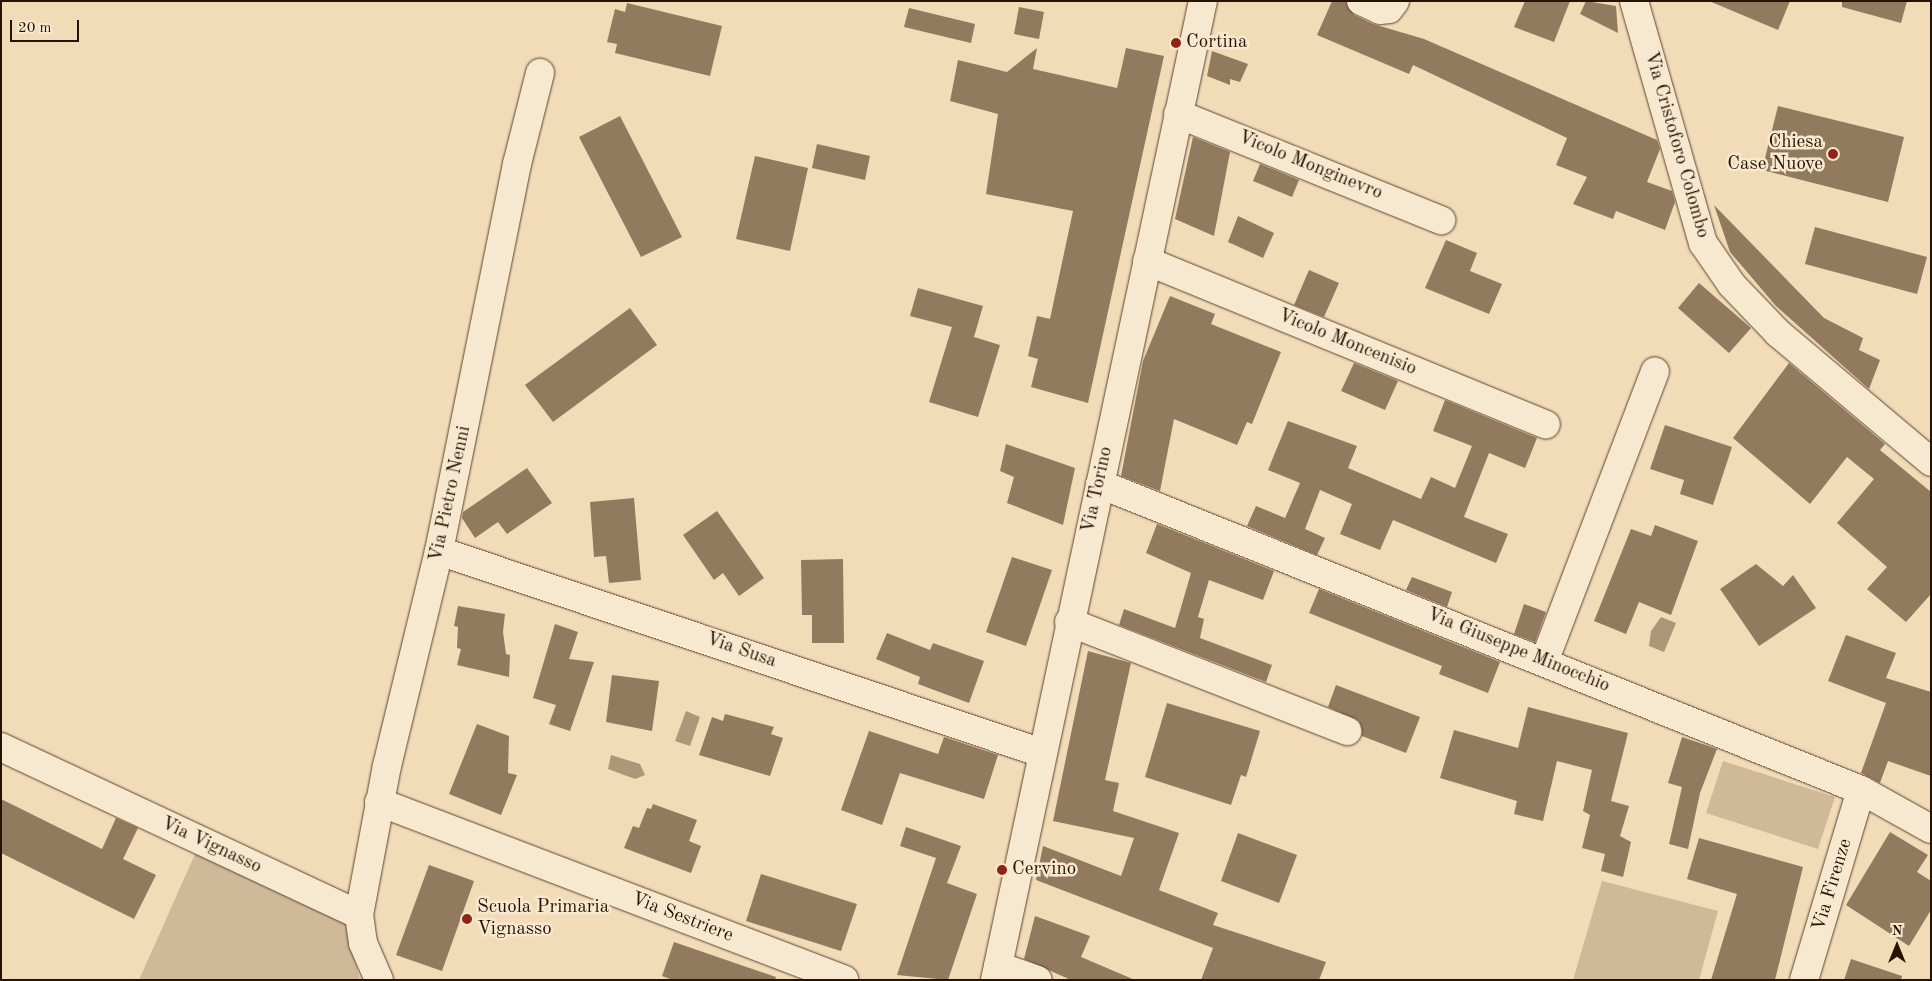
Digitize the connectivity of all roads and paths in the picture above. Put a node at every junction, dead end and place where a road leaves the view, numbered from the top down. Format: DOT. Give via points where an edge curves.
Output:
graph roads {
  1 [pos="1203,1"];
  2 [pos="1361,1"];
  3 [pos="1395,1"];
  4 [pos="1634,1"];
  5 [pos="540,72"];
  6 [pos="1178,114"];
  7 [pos="1441,220"];
  8 [pos="1147,261"];
  9 [pos="1655,372"];
  10 [pos="1546,425"];
  11 [pos="1931,462"];
  12 [pos="1100,484"];
  13 [pos="439,550"];
  14 [pos="1069,622"];
  15 [pos="1544,662"];
  16 [pos="1347,731"];
  17 [pos="1,747"];
  18 [pos="1042,753"];
  19 [pos="1861,790"];
  20 [pos="379,802"];
  21 [pos="1931,830"];
  22 [pos="359,915"];
  23 [pos="997,973"];
  24 [pos="379,980"];
  25 [pos="844,980"];
  26 [pos="1038,980"];
  27 [pos="1804,980"];
  1 -- 6 [label="street, Via Torino"];
  2 -- 3 [label="street" via="1380,10 1389,9"];
  4 -- 11 [label="street, Via Cristoforo Colombo" via="1703,243 1732,285 1778,333"];
  5 -- 13 [label="street, Via Pietro Nenni" via="517,164"];
  6 -- 7 [label="street, Vicolo Monginevro"];
  6 -- 8 [label="street, Via Torino"];
  8 -- 10 [label="street, Vicolo Moncenisio"];
  8 -- 12 [label="street, Via Torino"];
  9 -- 15 [label="street"];
  12 -- 14 [label="street, Via Torino"];
  12 -- 15 [label="street, Via Giuseppe Minocchio"];
  13 -- 18 [label="street, Via Susa"];
  13 -- 20 [label="street, Via Pietro Nenni"];
  14 -- 16 [label="street"];
  14 -- 18 [label="street, Via Torino"];
  15 -- 19 [label="street, Via Giuseppe Minocchio"];
  17 -- 22 [label="street, Via Vignasso"];
  18 -- 23 [label="street, Via Torino"];
  19 -- 21 [label="street, Via Giuseppe Minocchio"];
  19 -- 27 [label="street, Via Firenze"];
  20 -- 22 [label="street, Via Pietro Nenni"];
  20 -- 25 [label="street, Via Sestriere"];
  22 -- 24 [label="street" via="363,943"];
  23 -- 26 [label="street"];
}
